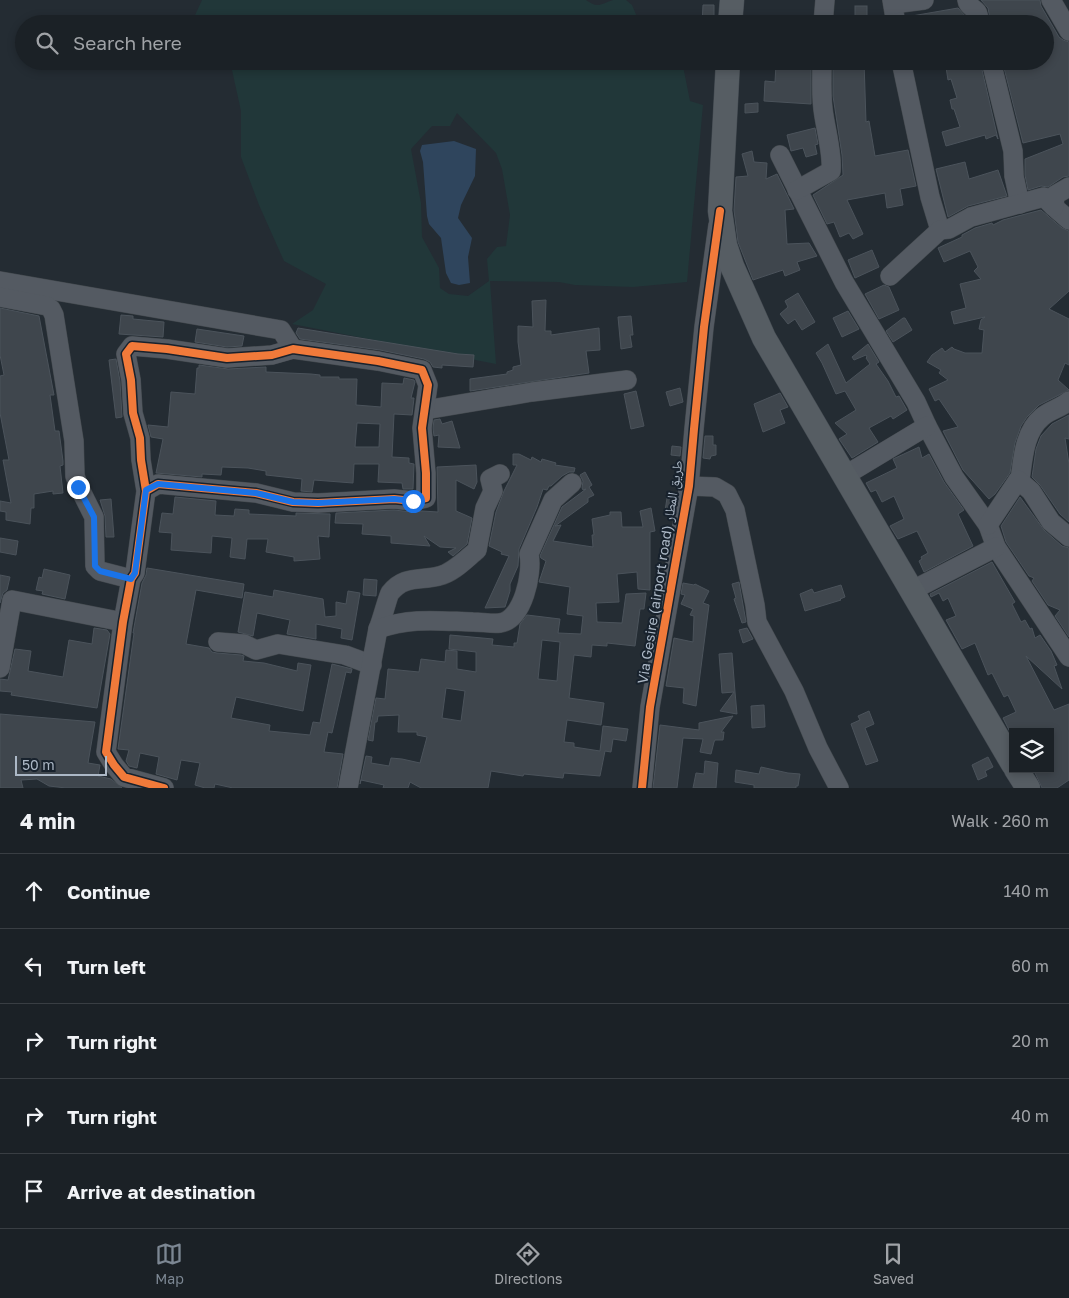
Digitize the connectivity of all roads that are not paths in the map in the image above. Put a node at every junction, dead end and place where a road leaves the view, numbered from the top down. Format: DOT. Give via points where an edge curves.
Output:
graph roads {
  1 [pos="732,0"];
  2 [pos="825,0"];
  3 [pos="924,0"];
  4 [pos="967,0"];
  5 [pos="1051,0"];
  6 [pos="893,2"];
  7 [pos="731,15"];
  8 [pos="824,15"];
  9 [pos="895,15"];
  10 [pos="978,15"];
  11 [pos="1069,31"];
  12 [pos="728,70"];
  13 [pos="822,70"];
  14 [pos="903,70"];
  15 [pos="993,70"];
  16 [pos="780,155"];
  17 [pos="1069,187"];
  18 [pos="797,190"];
  19 [pos="1020,204"];
  20 [pos="1054,206"];
  21 [pos="720,211"];
  22 [pos="1069,220"];
  23 [pos="940,230"];
  24 [pos="890,276"];
  25 [pos="0,281"];
  26 [pos="0,297"];
  27 [pos="293,349"];
  28 [pos="627,380"];
  29 [pos="1069,401"];
  30 [pos="425,410"];
  31 [pos="927,426"];
  32 [pos="500,474"];
  33 [pos="844,476"];
  34 [pos="1018,480"];
  35 [pos="572,483"];
  36 [pos="689,486"];
  37 [pos="146,490"];
  38 [pos="988,525"];
  39 [pos="1069,537"];
  40 [pos="996,547"];
  41 [pos="131,579"];
  42 [pos="911,591"];
  43 [pos="124,622"];
  44 [pos="378,629"];
  45 [pos="218,642"];
  46 [pos="1069,657"];
  47 [pos="372,665"];
  48 [pos="0,668"];
  49 [pos="1009,757"];
  50 [pos="1019,773"];
  51 [pos="164,788"];
  52 [pos="348,788"];
  53 [pos="642,788"];
  54 [pos="839,788"];
  55 [pos="1028,788"];
  1 -- 7 [label="main road"];
  2 -- 8 [label="street"];
  3 -- 6 [label="street"];
  4 -- 10 [label="street"];
  5 -- 11 [label="street"];
  6 -- 9 [label="street"];
  12 -- 21 [label="main road, Via Gesire (airport road) طريق المطار"];
  13 -- 18 [label="street" via="831,171"];
  14 -- 23 [label="street"];
  15 -- 19 [label="street" via="1012,151"];
  16 -- 18 [label="street"];
  17 -- 20 [label="street" via="1055,195"];
  18 -- 31 [label="street" via="844,282"];
  19 -- 20 [label="street" via="1044,197"];
  19 -- 23 [label="street"];
  20 -- 22 [label="street"];
  21 -- 33 [label="main road" via="732,266 764,338"];
  21 -- 36 [label="street, Via Gesire (airport road) طريق المطار" via="704,326"];
  23 -- 24 [label="street"];
  25 -- 27 [label="street" via="281,330"];
  26 -- 41 [label="street" via="52,309 74,441 75,476 94,517 95,566 100,571"];
  27 -- 30 [label="street" via="422,370 428,385"];
  27 -- 37 [label="street" via="272,355 226,358 132,346 126,354"];
  28 -- 30 [label="street"];
  29 -- 34 [label="street" via="1035,425 1029,435"];
  30 -- 37 [label="street" via="422,428 426,498 318,503 293,502 256,493 158,484"];
  31 -- 33 [label="street"];
  31 -- 38 [label="street" via="954,477"];
  32 -- 44 [label="street" via="490,479 493,491 485,508 477,550 441,576 403,581 389,594"];
  33 -- 42 [label="main road"];
  34 -- 38 [label="street"];
  34 -- 39 [label="street" via="1031,491 1051,522"];
  35 -- 44 [label="street" via="553,500 529,554 531,562 526,590 518,611 502,623 411,620"];
  36 -- 53 [label="street, Via Gesire (airport road) طريق المطار" via="650,707"];
  36 -- 54 [label="street" via="716,487 728,494 736,510 757,622 794,691"];
  37 -- 41 [label="street" via="135,573"];
  38 -- 40 [label="street"];
  40 -- 42 [label="street"];
  40 -- 46 [label="street"];
  41 -- 43 [label="street"];
  42 -- 49 [label="main road"];
  43 -- 48 [label="street" via="12,600"];
  43 -- 51 [label="street" via="106,752 124,777"];
  44 -- 47 [label="street"];
  45 -- 47 [label="street" via="244,644 256,650 278,644 345,655"];
  47 -- 52 [label="street"];
  50 -- 55 [label="main road"];
}
